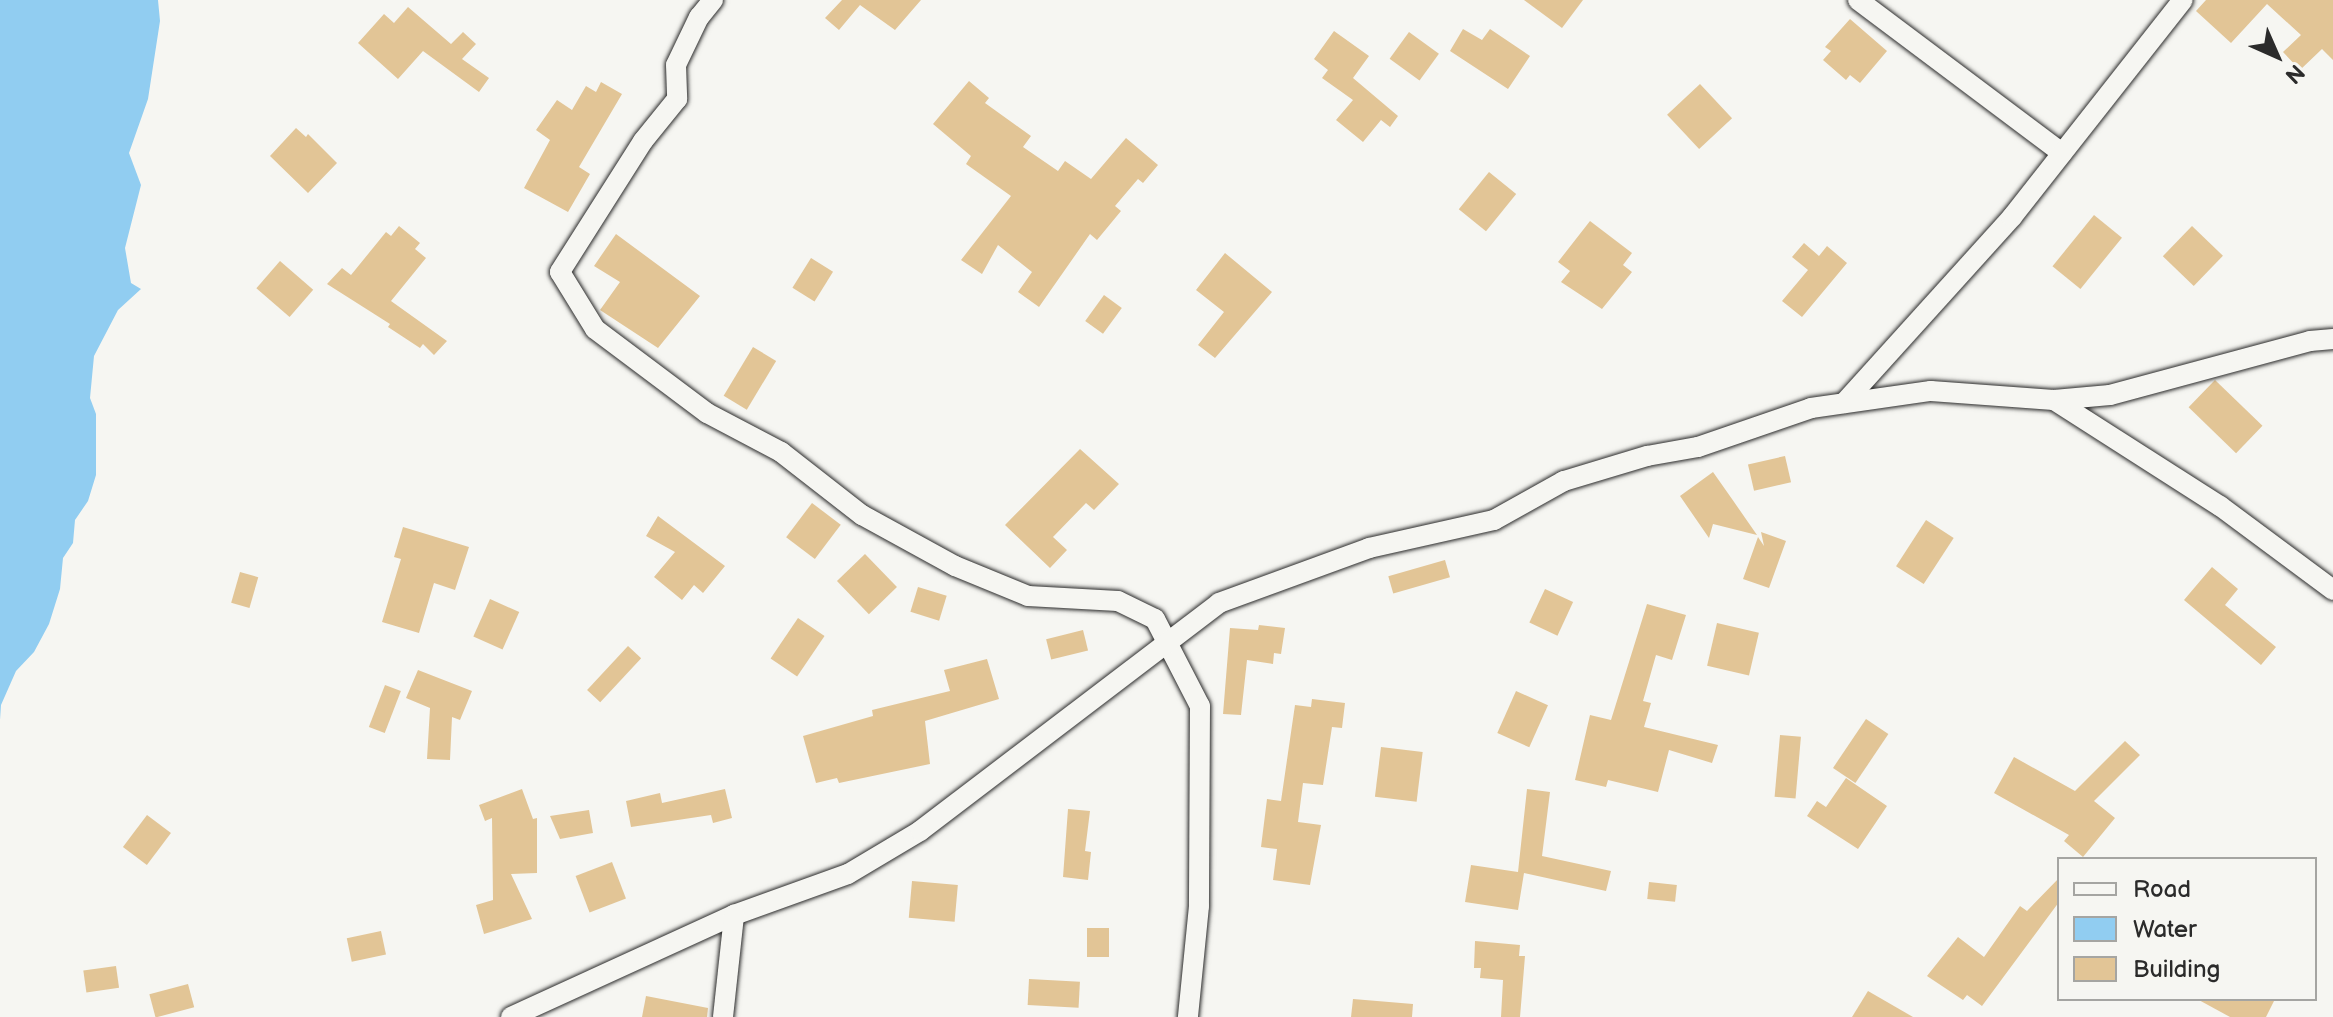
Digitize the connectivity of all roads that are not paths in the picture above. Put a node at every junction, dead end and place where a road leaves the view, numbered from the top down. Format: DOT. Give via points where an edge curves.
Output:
graph roads {
  1 [pos="713,0"];
  2 [pos="1858,0"];
  3 [pos="2183,0"];
  4 [pos="2062,153"];
  5 [pos="2333,339"];
  6 [pos="2054,400"];
  7 [pos="1844,403"];
  8 [pos="2333,590"];
  9 [pos="1168,642"];
  10 [pos="734,915"];
  11 [pos="511,1017"];
  12 [pos="723,1017"];
  13 [pos="1188,1017"];
  1 -- 9 [label="street" via="676,65 677,99 643,141 560,272 595,329 707,413 781,452 862,515 955,566 1028,596 1118,601 1155,619"];
  2 -- 4 [label="street"];
  3 -- 4 [label="street"];
  4 -- 7 [label="street" via="2012,217"];
  5 -- 6 [label="street" via="2110,395"];
  6 -- 7 [label="street" via="1931,391"];
  6 -- 8 [label="street" via="2220,506"];
  7 -- 9 [label="street" via="1811,408 1698,447 1564,481 1494,520 1369,548 1219,603"];
  9 -- 10 [label="street" via="920,831 848,874"];
  9 -- 13 [label="street" via="1200,706 1199,906"];
  10 -- 11 [label="street"];
  10 -- 12 [label="street"];
}
